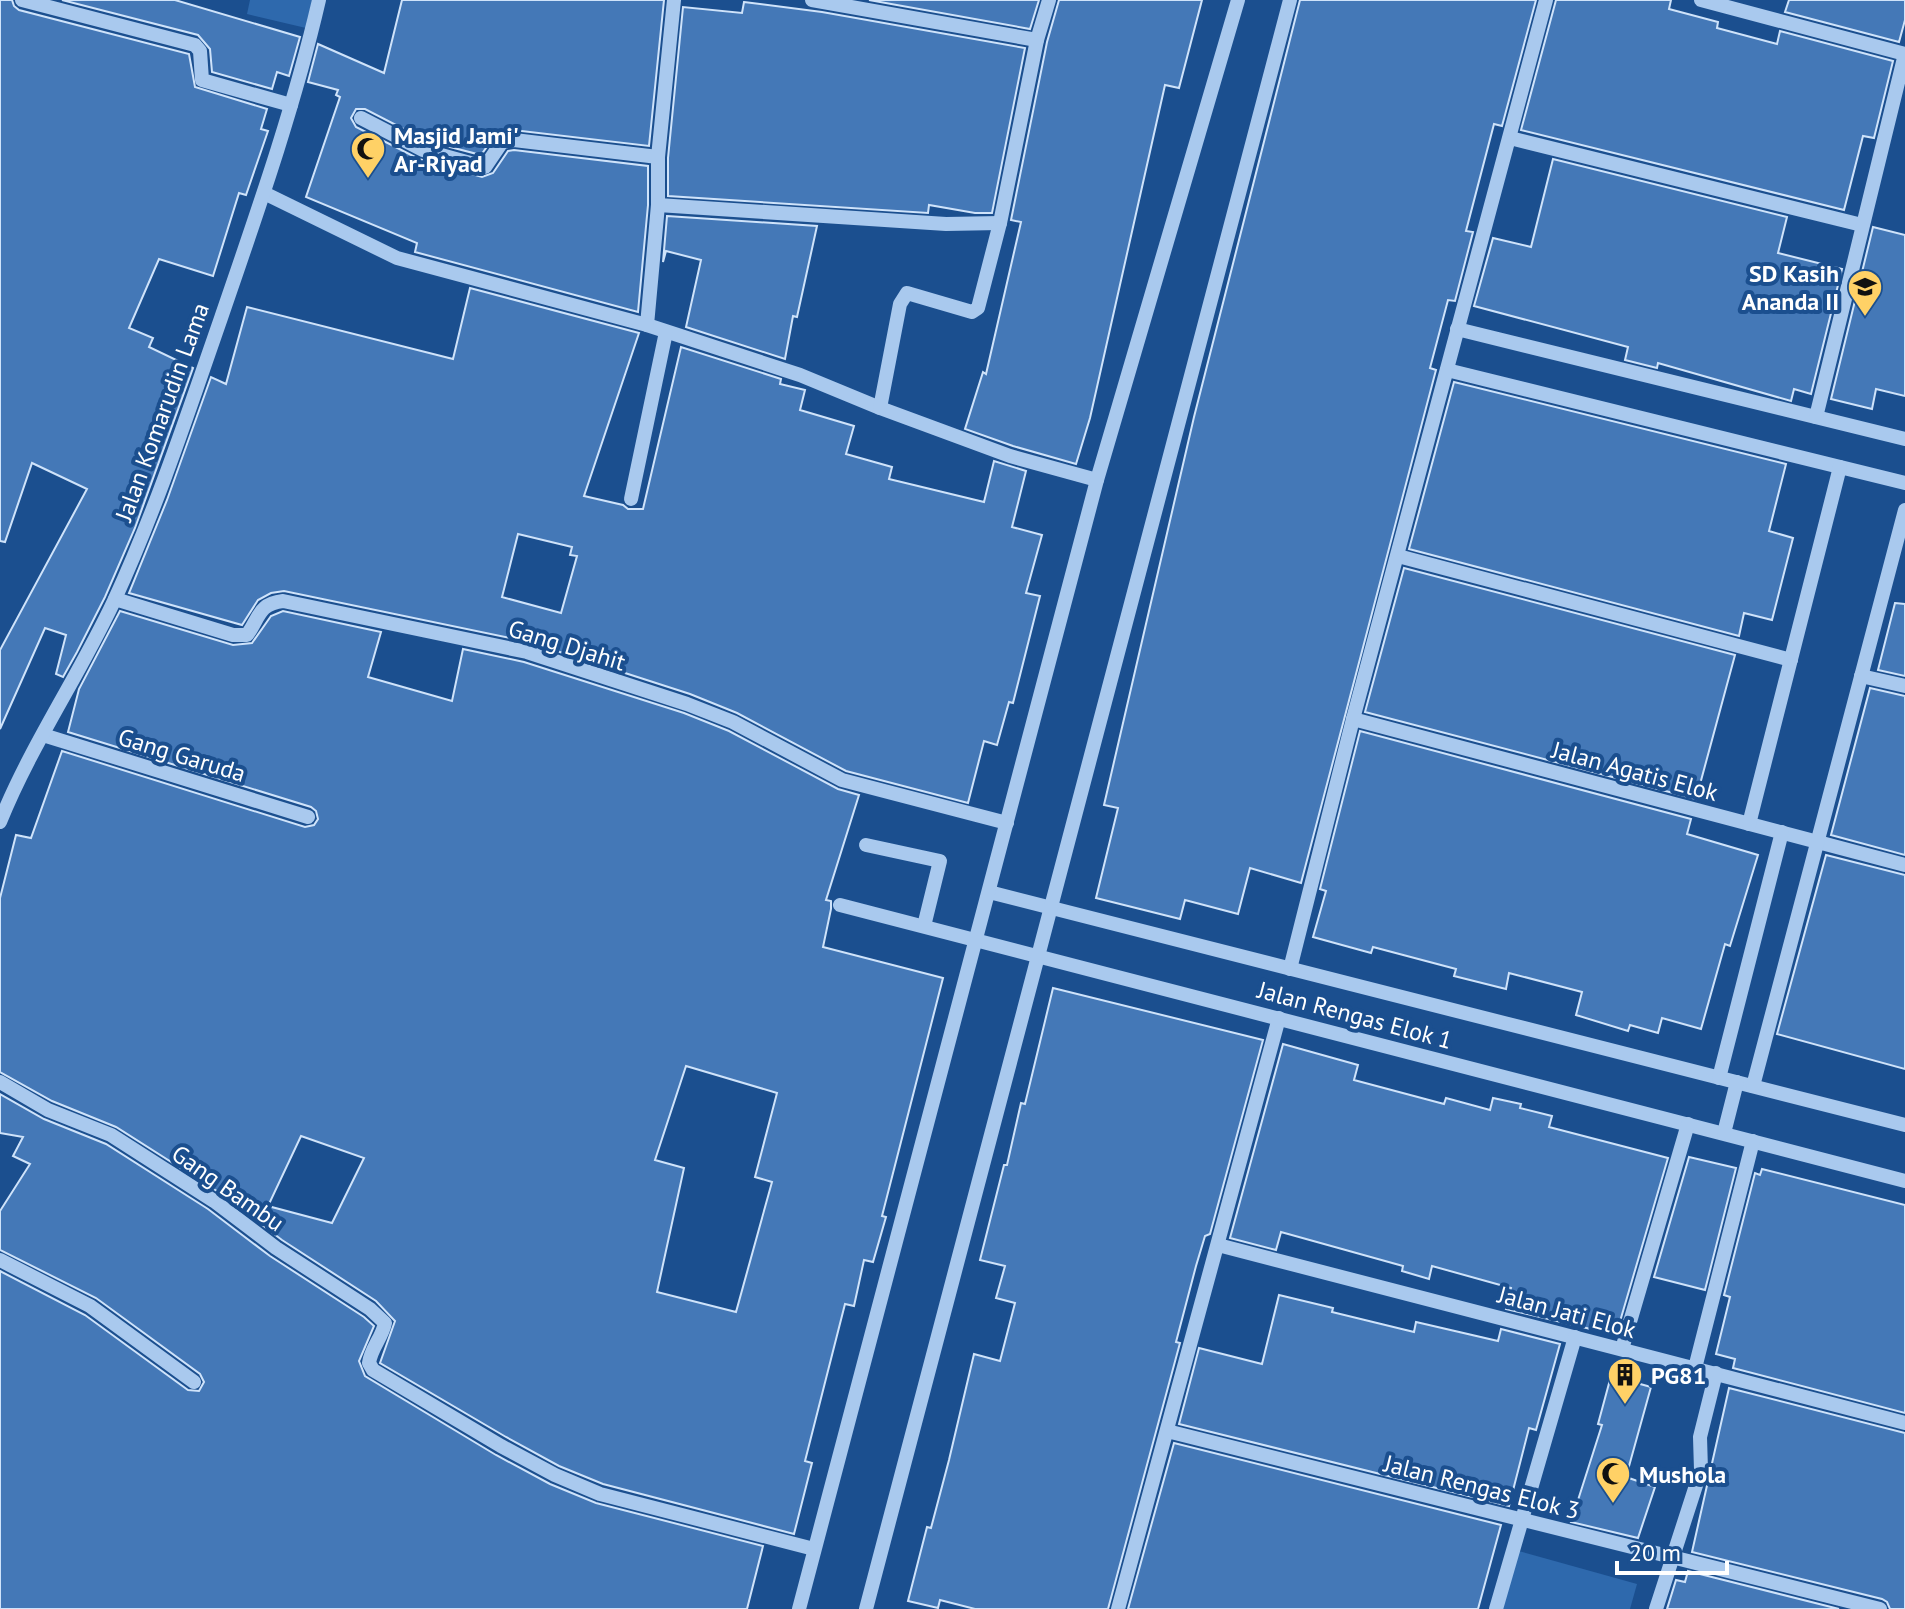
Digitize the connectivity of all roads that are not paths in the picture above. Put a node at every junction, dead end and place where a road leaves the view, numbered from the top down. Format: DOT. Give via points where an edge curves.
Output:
graph roads {
  1 [pos="22,0"];
  2 [pos="319,0"];
  3 [pos="674,0"];
  4 [pos="812,0"];
  5 [pos="1049,0"];
  6 [pos="1238,0"];
  7 [pos="1290,0"];
  8 [pos="1546,0"];
  9 [pos="1701,0"];
  10 [pos="853,3"];
  11 [pos="1037,40"];
  12 [pos="1905,54"];
  13 [pos="291,105"];
  14 [pos="361,118"];
  15 [pos="1510,138"];
  16 [pos="658,157"];
  17 [pos="264,193"];
  18 [pos="658,205"];
  19 [pos="1000,223"];
  20 [pos="1862,225"];
  21 [pos="647,325"];
  22 [pos="1457,329"];
  23 [pos="666,332"];
  24 [pos="1447,370"];
  25 [pos="880,408"];
  26 [pos="1816,417"];
  27 [pos="1905,439"];
  28 [pos="1840,467"];
  29 [pos="1097,480"];
  30 [pos="1905,483"];
  31 [pos="631,499"];
  32 [pos="1905,510"];
  33 [pos="1398,556"];
  34 [pos="115,599"];
  35 [pos="1791,660"];
  36 [pos="1861,676"];
  37 [pos="1905,686"];
  38 [pos="1353,719"];
  39 [pos="43,735"];
  40 [pos="308,817"];
  41 [pos="0,822"];
  42 [pos="1007,823"];
  43 [pos="1749,824"];
  44 [pos="1782,832"];
  45 [pos="1818,842"];
  46 [pos="866,845"];
  47 [pos="1905,865"];
  48 [pos="989,892"];
  49 [pos="840,905"];
  50 [pos="1051,908"];
  51 [pos="924,926"];
  52 [pos="976,939"];
  53 [pos="1038,955"];
  54 [pos="1290,969"];
  55 [pos="1279,1018"];
  56 [pos="1719,1078"];
  57 [pos="0,1082"];
  58 [pos="1737,1082"];
  59 [pos="1753,1086"];
  60 [pos="1688,1124"];
  61 [pos="1905,1125"];
  62 [pos="1724,1133"];
  63 [pos="1753,1141"];
  64 [pos="1905,1181"];
  65 [pos="1218,1245"];
  66 [pos="0,1260"];
  67 [pos="1575,1337"];
  68 [pos="1622,1349"];
  69 [pos="1695,1368"];
  70 [pos="1720,1375"];
  71 [pos="194,1382"];
  72 [pos="1905,1423"];
  73 [pos="1167,1431"];
  74 [pos="1522,1520"];
  75 [pos="814,1549"];
  76 [pos="1673,1556"];
  77 [pos="799,1609"];
  78 [pos="866,1609"];
  79 [pos="1119,1609"];
  80 [pos="1496,1609"];
  81 [pos="1656,1609"];
  82 [pos="1880,1609"];
  1 -- 13 [label="street" via="195,45 202,80"];
  2 -- 13 [label="street, Jalan Komarudin Lama"];
  3 -- 16 [label="street"];
  4 -- 10 [label="street"];
  5 -- 11 [label="street"];
  6 -- 29 [label="street"];
  7 -- 50 [label="street"];
  8 -- 15 [label="street"];
  9 -- 12 [label="street"];
  10 -- 11 [label="street"];
  11 -- 19 [label="street"];
  12 -- 20 [label="street"];
  13 -- 17 [label="street, Jalan Komarudin Lama"];
  14 -- 16 [label="street" via="423,150 485,167 502,142 514,140"];
  15 -- 20 [label="street"];
  15 -- 22 [label="street"];
  16 -- 18 [label="street"];
  17 -- 21 [label="street" via="397,258"];
  17 -- 34 [label="street, Jalan Komarudin Lama" via="179,440"];
  18 -- 19 [label="street"];
  18 -- 21 [label="street"];
  19 -- 25 [label="street" via="976,311 907,293 902,298"];
  20 -- 26 [label="street"];
  21 -- 23 [label="street"];
  22 -- 24 [label="street"];
  22 -- 26 [label="street"];
  23 -- 25 [label="street" via="800,375"];
  23 -- 31 [label="street"];
  24 -- 28 [label="street"];
  24 -- 33 [label="street"];
  25 -- 29 [label="street" via="1010,456"];
  26 -- 27 [label="street"];
  28 -- 30 [label="street"];
  28 -- 35 [label="street"];
  29 -- 42 [label="street"];
  32 -- 36 [label="street"];
  33 -- 35 [label="street"];
  33 -- 38 [label="street"];
  34 -- 39 [label="street, Jalan Komarudin Lama"];
  34 -- 42 [label="street, Gang Djahit" via="233,635 247,635 264,607 283,601 527,652 733,722 842,780"];
  35 -- 43 [label="street"];
  36 -- 37 [label="street"];
  36 -- 45 [label="street"];
  38 -- 43 [label="street, Jalan Agatis Elok"];
  38 -- 54 [label="street"];
  39 -- 40 [label="street, Gang Garuda"];
  39 -- 41 [label="street, Jalan Komarudin Lama"];
  42 -- 48 [label="street"];
  43 -- 44 [label="street, Jalan Agatis Elok"];
  44 -- 45 [label="street, Jalan Agatis Elok"];
  44 -- 56 [label="street"];
  45 -- 47 [label="street, Jalan Agatis Elok"];
  45 -- 59 [label="street"];
  46 -- 51 [label="street" via="940,861"];
  48 -- 50 [label="street, Jalan Rengas Elok 1"];
  48 -- 52 [label="street"];
  49 -- 51 [label="street, Jalan Rengas Elok 1"];
  50 -- 53 [label="street"];
  50 -- 54 [label="street, Jalan Rengas Elok 1"];
  51 -- 52 [label="street, Jalan Rengas Elok 1"];
  52 -- 53 [label="street, Jalan Rengas Elok 1"];
  52 -- 75 [label="street"];
  53 -- 55 [label="street, Jalan Rengas Elok 1"];
  53 -- 78 [label="street"];
  54 -- 56 [label="street, Jalan Rengas Elok 1"];
  55 -- 60 [label="street, Jalan Rengas Elok 1"];
  55 -- 65 [label="street"];
  56 -- 58 [label="street, Jalan Rengas Elok 1"];
  57 -- 75 [label="street, Gang Bambu" via="48,1110 111,1135 370,1309 385,1323 370,1355 373,1370 501,1446 600,1494"];
  58 -- 59 [label="street, Jalan Rengas Elok 1"];
  58 -- 62 [label="street"];
  59 -- 61 [label="street, Jalan Rengas Elok 1"];
  60 -- 62 [label="street, Jalan Rengas Elok 1"];
  60 -- 68 [label="street"];
  62 -- 63 [label="street, Jalan Rengas Elok 1"];
  63 -- 64 [label="street, Jalan Rengas Elok 1"];
  63 -- 69 [label="street"];
  65 -- 67 [label="street, Jalan Jati Elok"];
  65 -- 73 [label="street"];
  66 -- 71 [label="street" via="90,1306"];
  67 -- 68 [label="street, Jalan Jati Elok"];
  67 -- 74 [label="street"];
  68 -- 69 [label="street, Jalan Jati Elok"];
  69 -- 70 [label="street, Jalan Jati Elok"];
  70 -- 72 [label="street, Jalan Jati Elok"];
  70 -- 76 [label="street" via="1701,1470"];
  73 -- 74 [label="street, Jalan Rengas Elok 3"];
  73 -- 79 [label="street"];
  74 -- 76 [label="street, Jalan Rengas Elok 3"];
  74 -- 80 [label="street"];
  75 -- 77 [label="street"];
  76 -- 81 [label="street"];
  76 -- 82 [label="street, Jalan Rengas Elok 3"];
}
